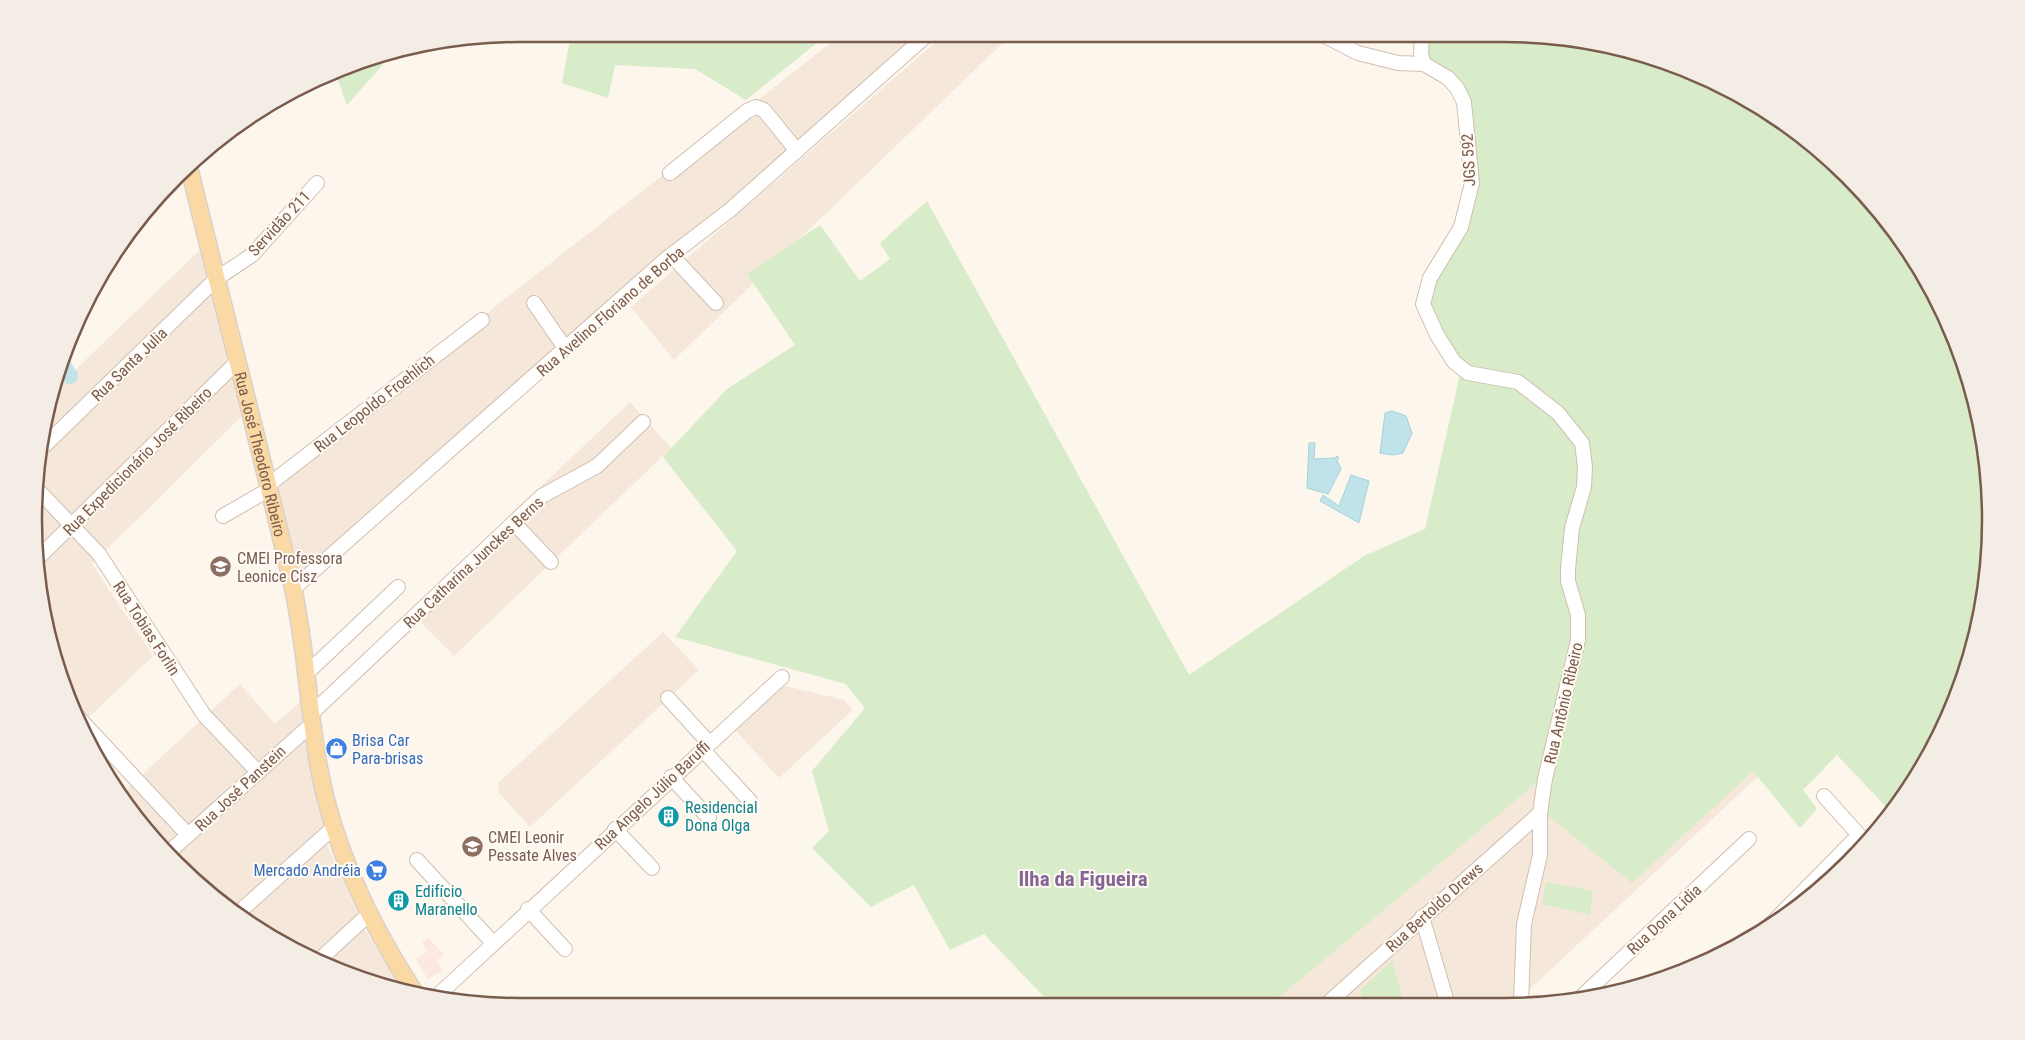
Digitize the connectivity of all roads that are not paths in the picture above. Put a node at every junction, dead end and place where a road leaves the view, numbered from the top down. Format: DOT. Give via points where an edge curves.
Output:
graph roads {
  1 [pos="919,42"];
  2 [pos="1338,42"];
  3 [pos="1422,42"];
  4 [pos="1424,64"];
  5 [pos="797,151"];
  6 [pos="670,173"];
  7 [pos="191,174"];
  8 [pos="317,183"];
  9 [pos="671,255"];
  10 [pos="216,279"];
  11 [pos="534,303"];
  12 [pos="716,303"];
  13 [pos="482,320"];
  14 [pos="565,348"];
  15 [pos="236,363"];
  16 [pos="1480,376"];
  17 [pos="643,422"];
  18 [pos="50,440"];
  19 [pos="267,488"];
  20 [pos="44,496"];
  21 [pos="223,516"];
  22 [pos="514,523"];
  23 [pos="72,525"];
  24 [pos="44,552"];
  25 [pos="551,562"];
  26 [pos="398,587"];
  27 [pos="293,589"];
  28 [pos="307,673"];
  29 [pos="782,677"];
  30 [pos="668,698"];
  31 [pos="312,718"];
  32 [pos="94,735"];
  33 [pos="706,746"];
  34 [pos="258,772"];
  35 [pos="671,778"];
  36 [pos="1824,796"];
  37 [pos="750,801"];
  38 [pos="1540,813"];
  39 [pos="709,818"];
  40 [pos="333,828"];
  41 [pos="615,829"];
  42 [pos="188,835"];
  43 [pos="1749,839"];
  44 [pos="174,849"];
  45 [pos="417,860"];
  46 [pos="652,868"];
  47 [pos="1795,900"];
  48 [pos="243,909"];
  49 [pos="528,909"];
  50 [pos="369,914"];
  51 [pos="1422,917"];
  52 [pos="493,943"];
  53 [pos="565,948"];
  54 [pos="324,955"];
  55 [pos="409,984"];
  56 [pos="1589,989"];
  57 [pos="443,991"];
  58 [pos="1521,997"];
  59 [pos="1333,998"];
  60 [pos="1446,998"];
  1 -- 5 [label="street, Rua Avelino Floriano de Borba"];
  2 -- 4 [label="street, JGS 592" via="1358,53 1398,63"];
  3 -- 4 [label="street"];
  4 -- 16 [label="street, JGS 592" via="1448,78 1464,102 1472,184 1461,227 1430,278 1423,304 1454,362 1468,373"];
  5 -- 6 [label="street" via="764,110 756,107"];
  5 -- 9 [label="street, Rua Avelino Floriano de Borba" via="715,223"];
  7 -- 10 [label="main road, Rua José Theodoro Ribeiro"];
  8 -- 10 [label="street, Servidão 211" via="252,255"];
  9 -- 12 [label="street"];
  9 -- 14 [label="street, Rua Avelino Floriano de Borba"];
  10 -- 15 [label="main road, Rua José Theodoro Ribeiro"];
  10 -- 18 [label="street, Rua Santa Julia"];
  11 -- 14 [label="street"];
  13 -- 19 [label="street, Rua Leopoldo Froehlich"];
  14 -- 27 [label="street, Rua Avelino Floriano de Borba"];
  15 -- 19 [label="main road, Rua José Theodoro Ribeiro"];
  15 -- 23 [label="street, Rua Expedicionário José Ribeiro"];
  16 -- 38 [label="street, Rua Antônio Ribeiro" via="1518,382 1558,413 1582,443 1584,487 1572,528 1568,569 1568,581 1578,615 1578,640"];
  17 -- 22 [label="street, Rua Catharina Junckes Berns" via="597,466 542,496"];
  19 -- 21 [label="street, Rua Leopoldo Froehlich"];
  19 -- 27 [label="main road, Rua José Theodoro Ribeiro"];
  20 -- 23 [label="street, Rua Tobias Forlin"];
  22 -- 25 [label="street"];
  22 -- 31 [label="street, Rua Catharina Junckes Berns"];
  23 -- 24 [label="street, Rua Expedicionário José Ribeiro"];
  23 -- 34 [label="street, Rua Tobias Forlin" via="99,554 204,715"];
  26 -- 28 [label="street"];
  27 -- 28 [label="main road, Rua José Theodoro Ribeiro"];
  28 -- 31 [label="main road, Rua José Theodoro Ribeiro"];
  29 -- 33 [label="street, Rua Angelo Júlio Baruffi"];
  30 -- 33 [label="street"];
  31 -- 34 [label="street, Rua José Panstein"];
  31 -- 40 [label="main road, Rua José Theodoro Ribeiro" via="318,766"];
  32 -- 42 [label="street"];
  33 -- 35 [label="street, Rua Angelo Júlio Baruffi"];
  33 -- 37 [label="street"];
  34 -- 42 [label="street, Rua José Panstein"];
  35 -- 39 [label="street"];
  35 -- 41 [label="street, Rua Angelo Júlio Baruffi"];
  36 -- 47 [label="street" via="1859,835"];
  38 -- 51 [label="street, Rua Bertoldo Drews"];
  38 -- 58 [label="street, Rua Antônio Ribeiro" via="1540,855 1524,924"];
  40 -- 48 [label="street"];
  40 -- 50 [label="main road, Rua José Theodoro Ribeiro"];
  41 -- 46 [label="street"];
  41 -- 49 [label="street, Rua Angelo Júlio Baruffi"];
  42 -- 44 [label="street, Rua José Panstein"];
  43 -- 56 [label="street, Rua Dona Lidia"];
  45 -- 52 [label="street"];
  49 -- 52 [label="street, Rua Angelo Júlio Baruffi"];
  49 -- 53 [label="street"];
  50 -- 54 [label="street"];
  50 -- 55 [label="main road, Rua José Theodoro Ribeiro"];
  51 -- 59 [label="street, Rua Bertoldo Drews"];
  51 -- 60 [label="street"];
  52 -- 57 [label="street, Rua Angelo Júlio Baruffi"];
}
